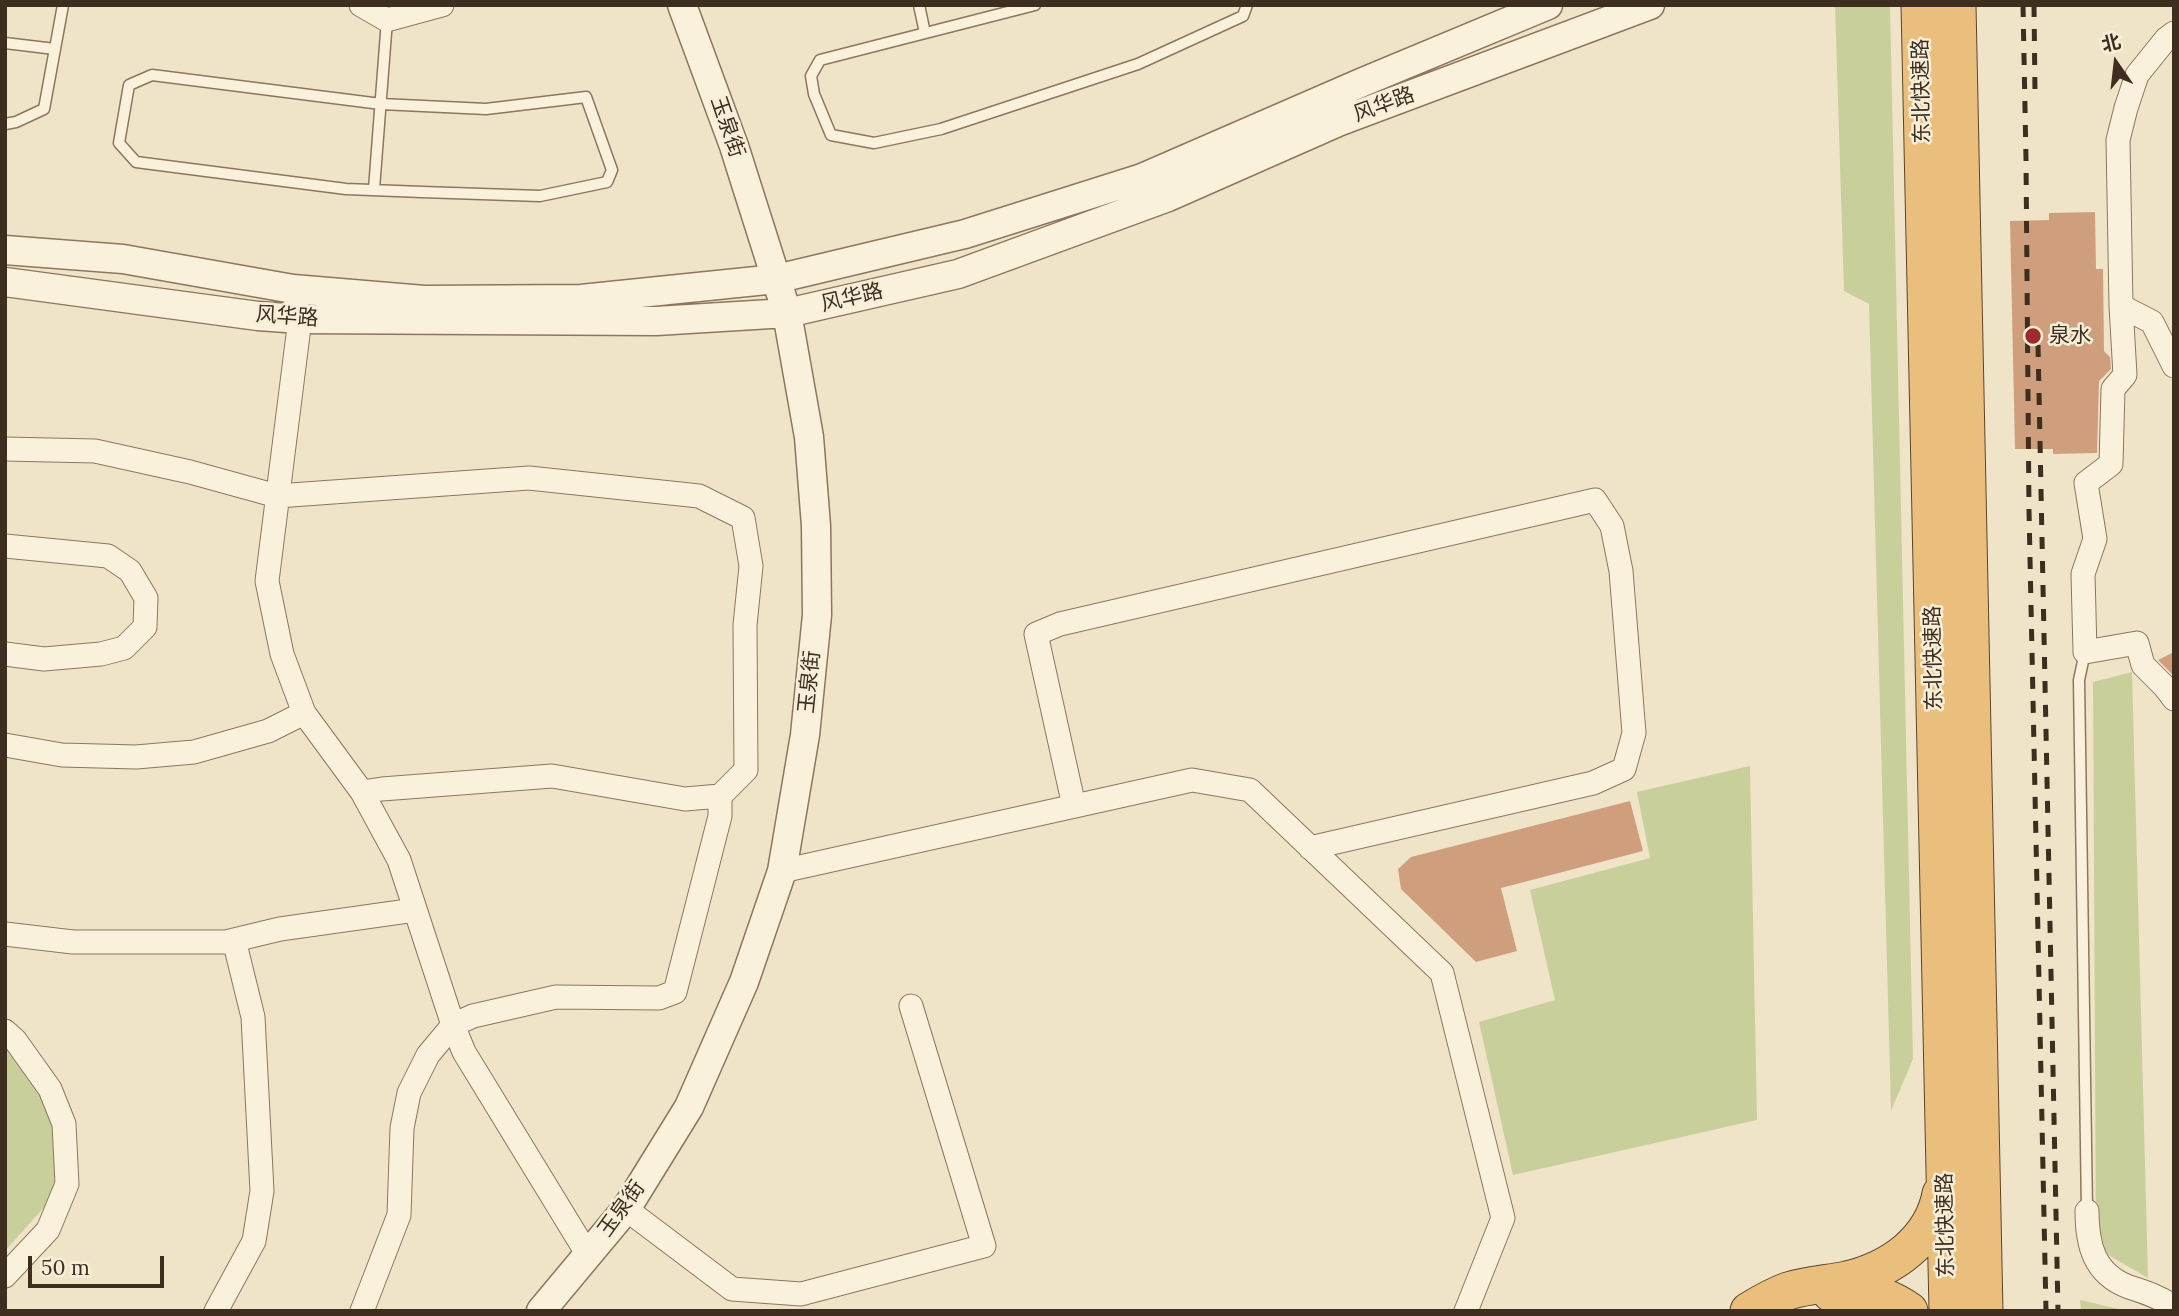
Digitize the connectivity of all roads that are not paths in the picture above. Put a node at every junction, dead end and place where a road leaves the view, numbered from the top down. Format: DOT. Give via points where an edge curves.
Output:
graph roads {
  1 [pos="63,5"];
  2 [pos="361,5"];
  3 [pos="442,5"];
  4 [pos="682,5"];
  5 [pos="919,5"];
  6 [pos="1035,5"];
  7 [pos="1247,5"];
  8 [pos="1548,5"];
  9 [pos="1650,5"];
  10 [pos="1920,5"];
  11 [pos="1957,5"];
  12 [pos="387,20"];
  13 [pos="925,33"];
  14 [pos="2174,33"];
  15 [pos="5,43"];
  16 [pos="55,49"];
  17 [pos="381,104"];
  18 [pos="5,124"];
  19 [pos="374,189"];
  20 [pos="5,250"];
  21 [pos="776,279"];
  22 [pos="5,282"];
  23 [pos="293,289"];
  24 [pos="2121,306"];
  25 [pos="787,313"];
  26 [pos="299,319"];
  27 [pos="2174,366"];
  28 [pos="5,449"];
  29 [pos="277,495"];
  30 [pos="5,546"];
  31 [pos="2085,652"];
  32 [pos="5,654"];
  33 [pos="2174,699"];
  34 [pos="304,713"];
  35 [pos="5,745"];
  36 [pos="362,792"];
  37 [pos="720,796"];
  38 [pos="1074,806"];
  39 [pos="1310,848"];
  40 [pos="782,871"];
  41 [pos="415,910"];
  42 [pos="5,934"];
  43 [pos="234,940"];
  44 [pos="911,1006"];
  45 [pos="453,1025"];
  46 [pos="5,1031"];
  47 [pos="1945,1168"];
  48 [pos="626,1209"];
  49 [pos="2087,1211"];
  50 [pos="588,1255"];
  51 [pos="5,1276"];
  52 [pos="2174,1307"];
  53 [pos="216,1311"];
  54 [pos="362,1311"];
  55 [pos="541,1311"];
  56 [pos="1466,1311"];
  57 [pos="1749,1311"];
  58 [pos="1777,1311"];
  59 [pos="1909,1311"];
  60 [pos="1948,1311"];
  61 [pos="1984,1311"];
  1 -- 16 [label="lane"];
  2 -- 12 [label="street"];
  3 -- 12 [label="street"];
  4 -- 21 [label="street, 玉泉街"];
  5 -- 13 [label="lane"];
  6 -- 13 [label="lane"];
  7 -- 13 [label="lane" via="1243,16 1138,64 941,129 874,143 831,135 811,76 820,60"];
  8 -- 21 [label="street" via="1142,178 964,234"];
  9 -- 25 [label="street, 风华路" via="1338,122 1168,197 958,274"];
  10 -- 47 [label="highway, 东北快速路"];
  11 -- 61 [label="highway, 东北快速路"];
  12 -- 17 [label="lane"];
  14 -- 24 [label="street" via="2137,75 2118,140"];
  15 -- 16 [label="lane"];
  16 -- 18 [label="lane" via="44,109"];
  17 -- 19 [label="lane"];
  17 -- 19 [label="lane" via="486,109 586,97 612,170 607,182 540,195"];
  17 -- 19 [label="lane" via="152,75 129,85 119,143 136,162"];
  20 -- 23 [label="street" via="123,259"];
  21 -- 23 [label="street" via="581,299 424,300"];
  21 -- 25 [label="street, 玉泉街"];
  22 -- 26 [label="street, 风华路"];
  23 -- 26 [label="street"];
  24 -- 27 [label="street" via="2152,322"];
  24 -- 31 [label="street" via="2125,375 2113,389 2110,464 2086,483 2095,539 2083,574"];
  25 -- 26 [label="street, 风华路" via="656,321"];
  25 -- 40 [label="street, 玉泉街" via="809,437 817,615 805,735"];
  26 -- 29 [label="street"];
  28 -- 29 [label="street" via="95,452"];
  29 -- 34 [label="street" via="267,581 282,654"];
  29 -- 37 [label="street" via="529,478 699,496 743,518 751,566 744,625 746,770"];
  30 -- 32 [label="street" via="108,556 130,571 146,598 145,627 124,648 44,659"];
  31 -- 33 [label="street" via="2137,643 2143,665"];
  31 -- 49 [label="lane" via="2079,680"];
  34 -- 35 [label="street" via="268,731 194,752 136,757 62,755"];
  34 -- 36 [label="street"];
  36 -- 37 [label="street" via="552,776 685,799"];
  36 -- 41 [label="street" via="399,860"];
  37 -- 45 [label="street" via="720,816 675,992 659,998 556,997"];
  38 -- 39 [label="street" via="1192,780 1250,790"];
  38 -- 39 [label="street" via="1036,634 1060,624 1595,500 1612,526 1621,571 1634,733 1624,769 1593,783"];
  38 -- 40 [label="street"];
  39 -- 56 [label="street" via="1442,973 1503,1217"];
  40 -- 48 [label="street, 玉泉街" via="744,982 689,1107"];
  41 -- 43 [label="street"];
  41 -- 45 [label="street"];
  42 -- 43 [label="street" via="73,942"];
  43 -- 53 [label="street" via="253,1017 262,1191 254,1241"];
  44 -- 48 [label="street" via="984,1246 801,1294 732,1289"];
  45 -- 50 [label="street" via="464,1052"];
  45 -- 54 [label="street" via="428,1055 409,1093 402,1128 399,1215"];
  46 -- 51 [label="street" via="50,1089 64,1124 67,1184 48,1230"];
  47 -- 57 [label="highway" via="1933,1220 1906,1253 1869,1274 1788,1291"];
  47 -- 60 [label="highway, 东北快速路"];
  48 -- 50 [label="street, 玉泉街"];
  49 -- 52 [label="street" via="2089,1244 2101,1269 2126,1286"];
  50 -- 55 [label="street, 玉泉街"];
  58 -- 59 [label="highway" via="1799,1300 1847,1291 1889,1298"];
}
